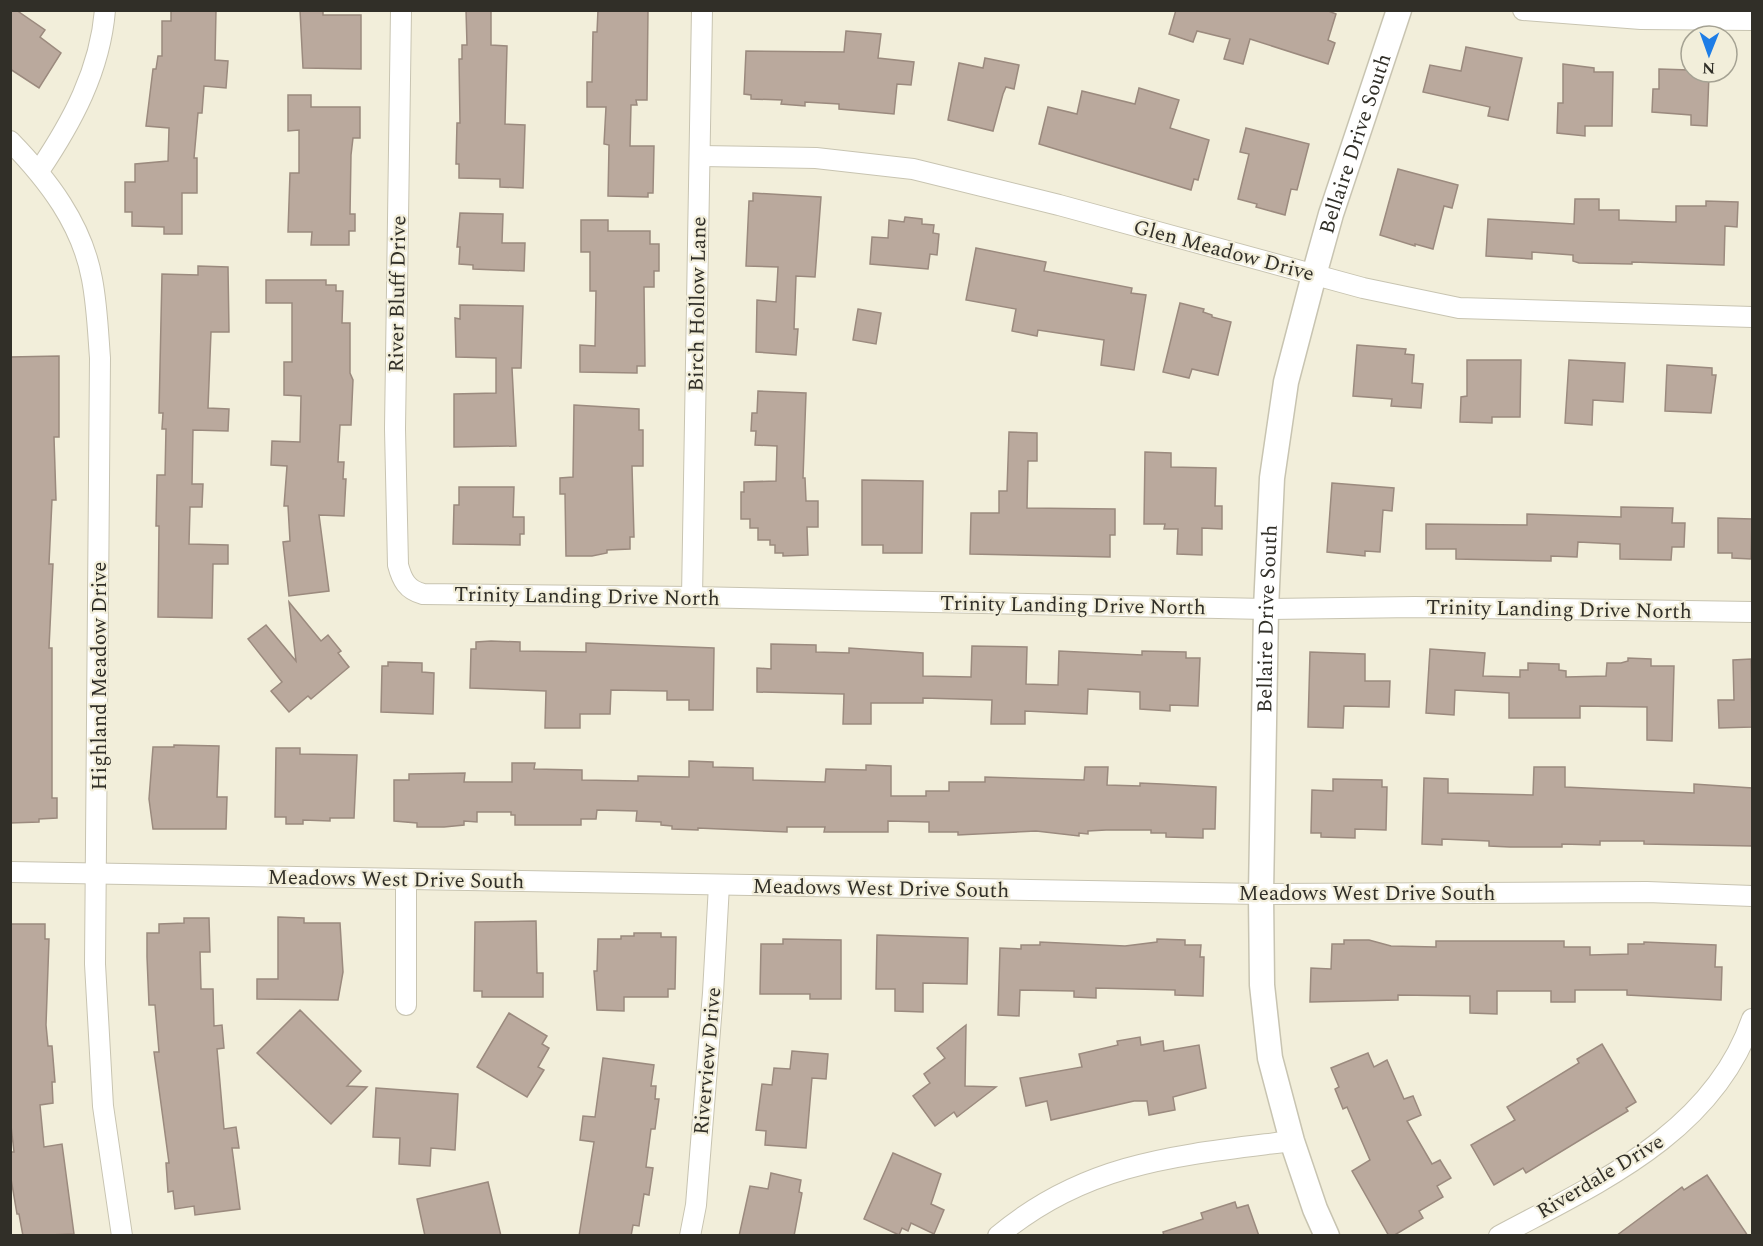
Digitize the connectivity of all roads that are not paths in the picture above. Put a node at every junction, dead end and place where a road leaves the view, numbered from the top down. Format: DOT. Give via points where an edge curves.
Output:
graph roads {
  1 [pos="105,10"];
  2 [pos="401,10"];
  3 [pos="702,10"];
  4 [pos="1399,10"];
  5 [pos="1523,10"];
  6 [pos="1752,20"];
  7 [pos="10,141"];
  8 [pos="699,156"];
  9 [pos="39,171"];
  10 [pos="1314,275"];
  11 [pos="1752,316"];
  12 [pos="401,576"];
  13 [pos="692,597"];
  14 [pos="1266,609"];
  15 [pos="1752,612"];
  16 [pos="10,872"];
  17 [pos="98,872"];
  18 [pos="406,880"];
  19 [pos="719,885"];
  20 [pos="1261,894"];
  21 [pos="1752,896"];
  22 [pos="406,1005"];
  23 [pos="1752,1019"];
  24 [pos="1292,1141"];
  25 [pos="122,1236"];
  26 [pos="690,1236"];
  27 [pos="998,1236"];
  28 [pos="1327,1236"];
  29 [pos="1499,1236"];
  1 -- 9 [label="street" via="93,74 68,128"];
  2 -- 12 [label="street, River Bluff Drive" via="395,429"];
  3 -- 8 [label="street, Birch Hollow Lane"];
  4 -- 10 [label="street, Bellaire Drive South"];
  5 -- 6 [label="street" via="1641,19"];
  7 -- 9 [label="street, Highland Meadow Drive"];
  8 -- 10 [label="street, Glen Meadow Drive" via="816,158 913,169"];
  8 -- 13 [label="street, Birch Hollow Lane"];
  9 -- 17 [label="street, Highland Meadow Drive" via="65,207 86,253 93,280 100,358"];
  10 -- 11 [label="street, Glen Meadow Drive" via="1459,308"];
  10 -- 14 [label="street, Bellaire Drive South" via="1286,382 1272,478"];
  12 -- 13 [label="street, Trinity Landing Drive North" via="406,586 423,594"];
  13 -- 14 [label="street, Trinity Landing Drive North"];
  14 -- 15 [label="street, Trinity Landing Drive North"];
  14 -- 20 [label="street, Bellaire Drive South"];
  16 -- 17 [label="street, Meadows West Drive South"];
  17 -- 18 [label="street, Meadows West Drive South"];
  17 -- 25 [label="street, Highland Meadow Drive" via="95,964 103,1106"];
  18 -- 19 [label="street, Meadows West Drive South"];
  18 -- 22 [label="street"];
  19 -- 20 [label="street, Meadows West Drive South"];
  19 -- 26 [label="street, Riverview Drive" via="697,1193"];
  20 -- 21 [label="street, Meadows West Drive South" via="1647,892"];
  20 -- 24 [label="street, Bellaire Drive South" via="1262,986 1270,1058"];
  23 -- 29 [label="street, Riverdale Drive" via="1723,1079 1676,1130 1598,1183"];
  24 -- 27 [label="street" via="1139,1163 1076,1186 1018,1218"];
  24 -- 28 [label="street, Bellaire Drive South"];
}
